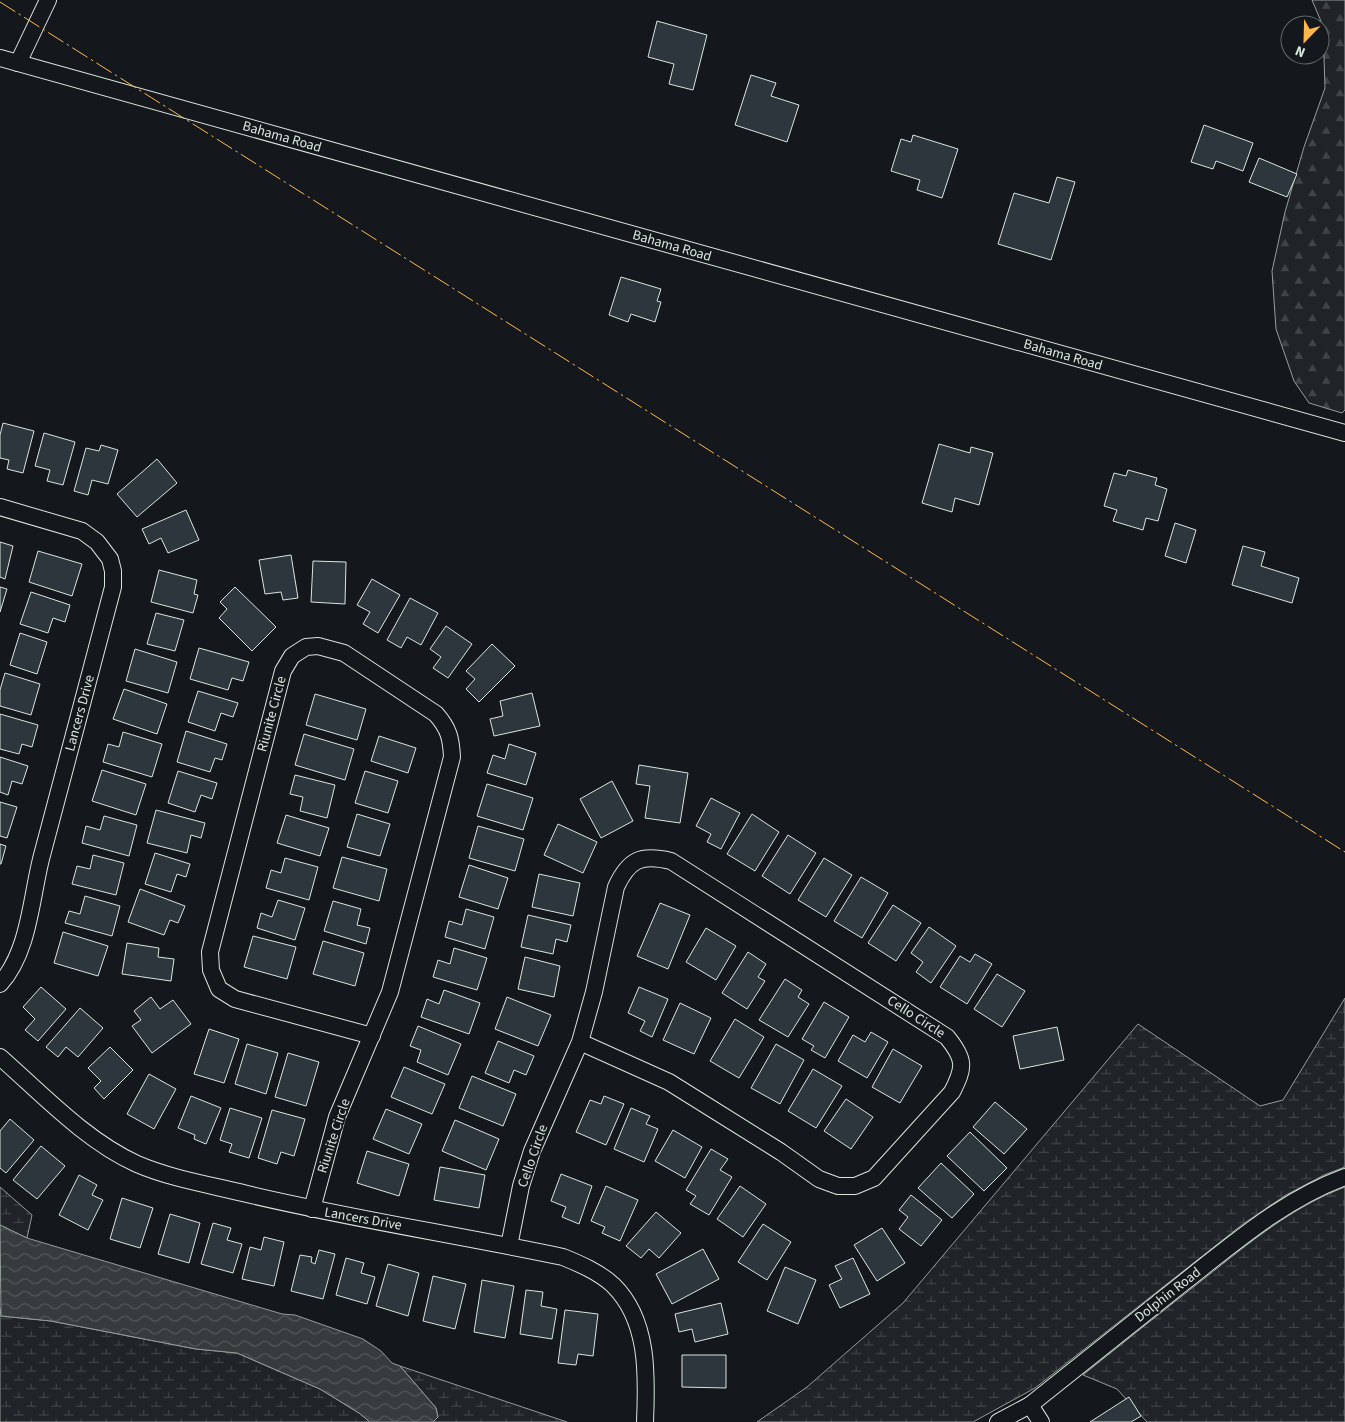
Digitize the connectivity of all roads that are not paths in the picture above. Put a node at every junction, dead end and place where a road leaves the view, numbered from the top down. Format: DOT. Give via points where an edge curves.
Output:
graph roads {
  1 [pos="48,0"];
  2 [pos="0,58"];
  3 [pos="18,63"];
  4 [pos="1345,433"];
  5 [pos="0,507"];
  6 [pos="0,984"];
  7 [pos="372,1036"];
  8 [pos="580,1042"];
  9 [pos="0,1057"];
  10 [pos="1345,1177"];
  11 [pos="312,1209"];
  12 [pos="508,1246"];
  13 [pos="1030,1405"];
  14 [pos="645,1422"];
  15 [pos="998,1422"];
  16 [pos="1040,1422"];
  1 -- 3 [label="street"];
  2 -- 3 [label="street, Bahama Road"];
  3 -- 4 [label="street, Bahama Road"];
  5 -- 6 [label="street, Lancers Drive" via="82,531 97,542 110,559 113,571 113,587 34,885 25,937 15,962"];
  7 -- 7 [label="street, Riunite Circle" via="390,992 406,936 452,757 451,739 445,724 436,714 344,653 318,646 306,647 292,656 283,671 210,952 211,970 219,989 235,998"];
  7 -- 11 [label="street, Riunite Circle" via="337,1117"];
  8 -- 8 [label="street, Cello Circle" via="616,887 631,864 656,858 671,862 947,1037 958,1050 961,1076 952,1092 874,1178 855,1186 838,1186 819,1179 669,1082"];
  8 -- 12 [label="street, Cello Circle" via="532,1151"];
  9 -- 11 [label="street, Lancers Drive" via="78,1126 137,1163 167,1174"];
  10 -- 13 [label="street, Dolphin Road" via="1289,1204 1248,1232"];
  11 -- 12 [label="street, Lancers Drive"];
  12 -- 14 [label="street, Lancers Drive" via="563,1257 589,1268 612,1284 627,1300 643,1348"];
  13 -- 15 [label="street, Dolphin Road"];
  13 -- 16 [label="street"];
}
